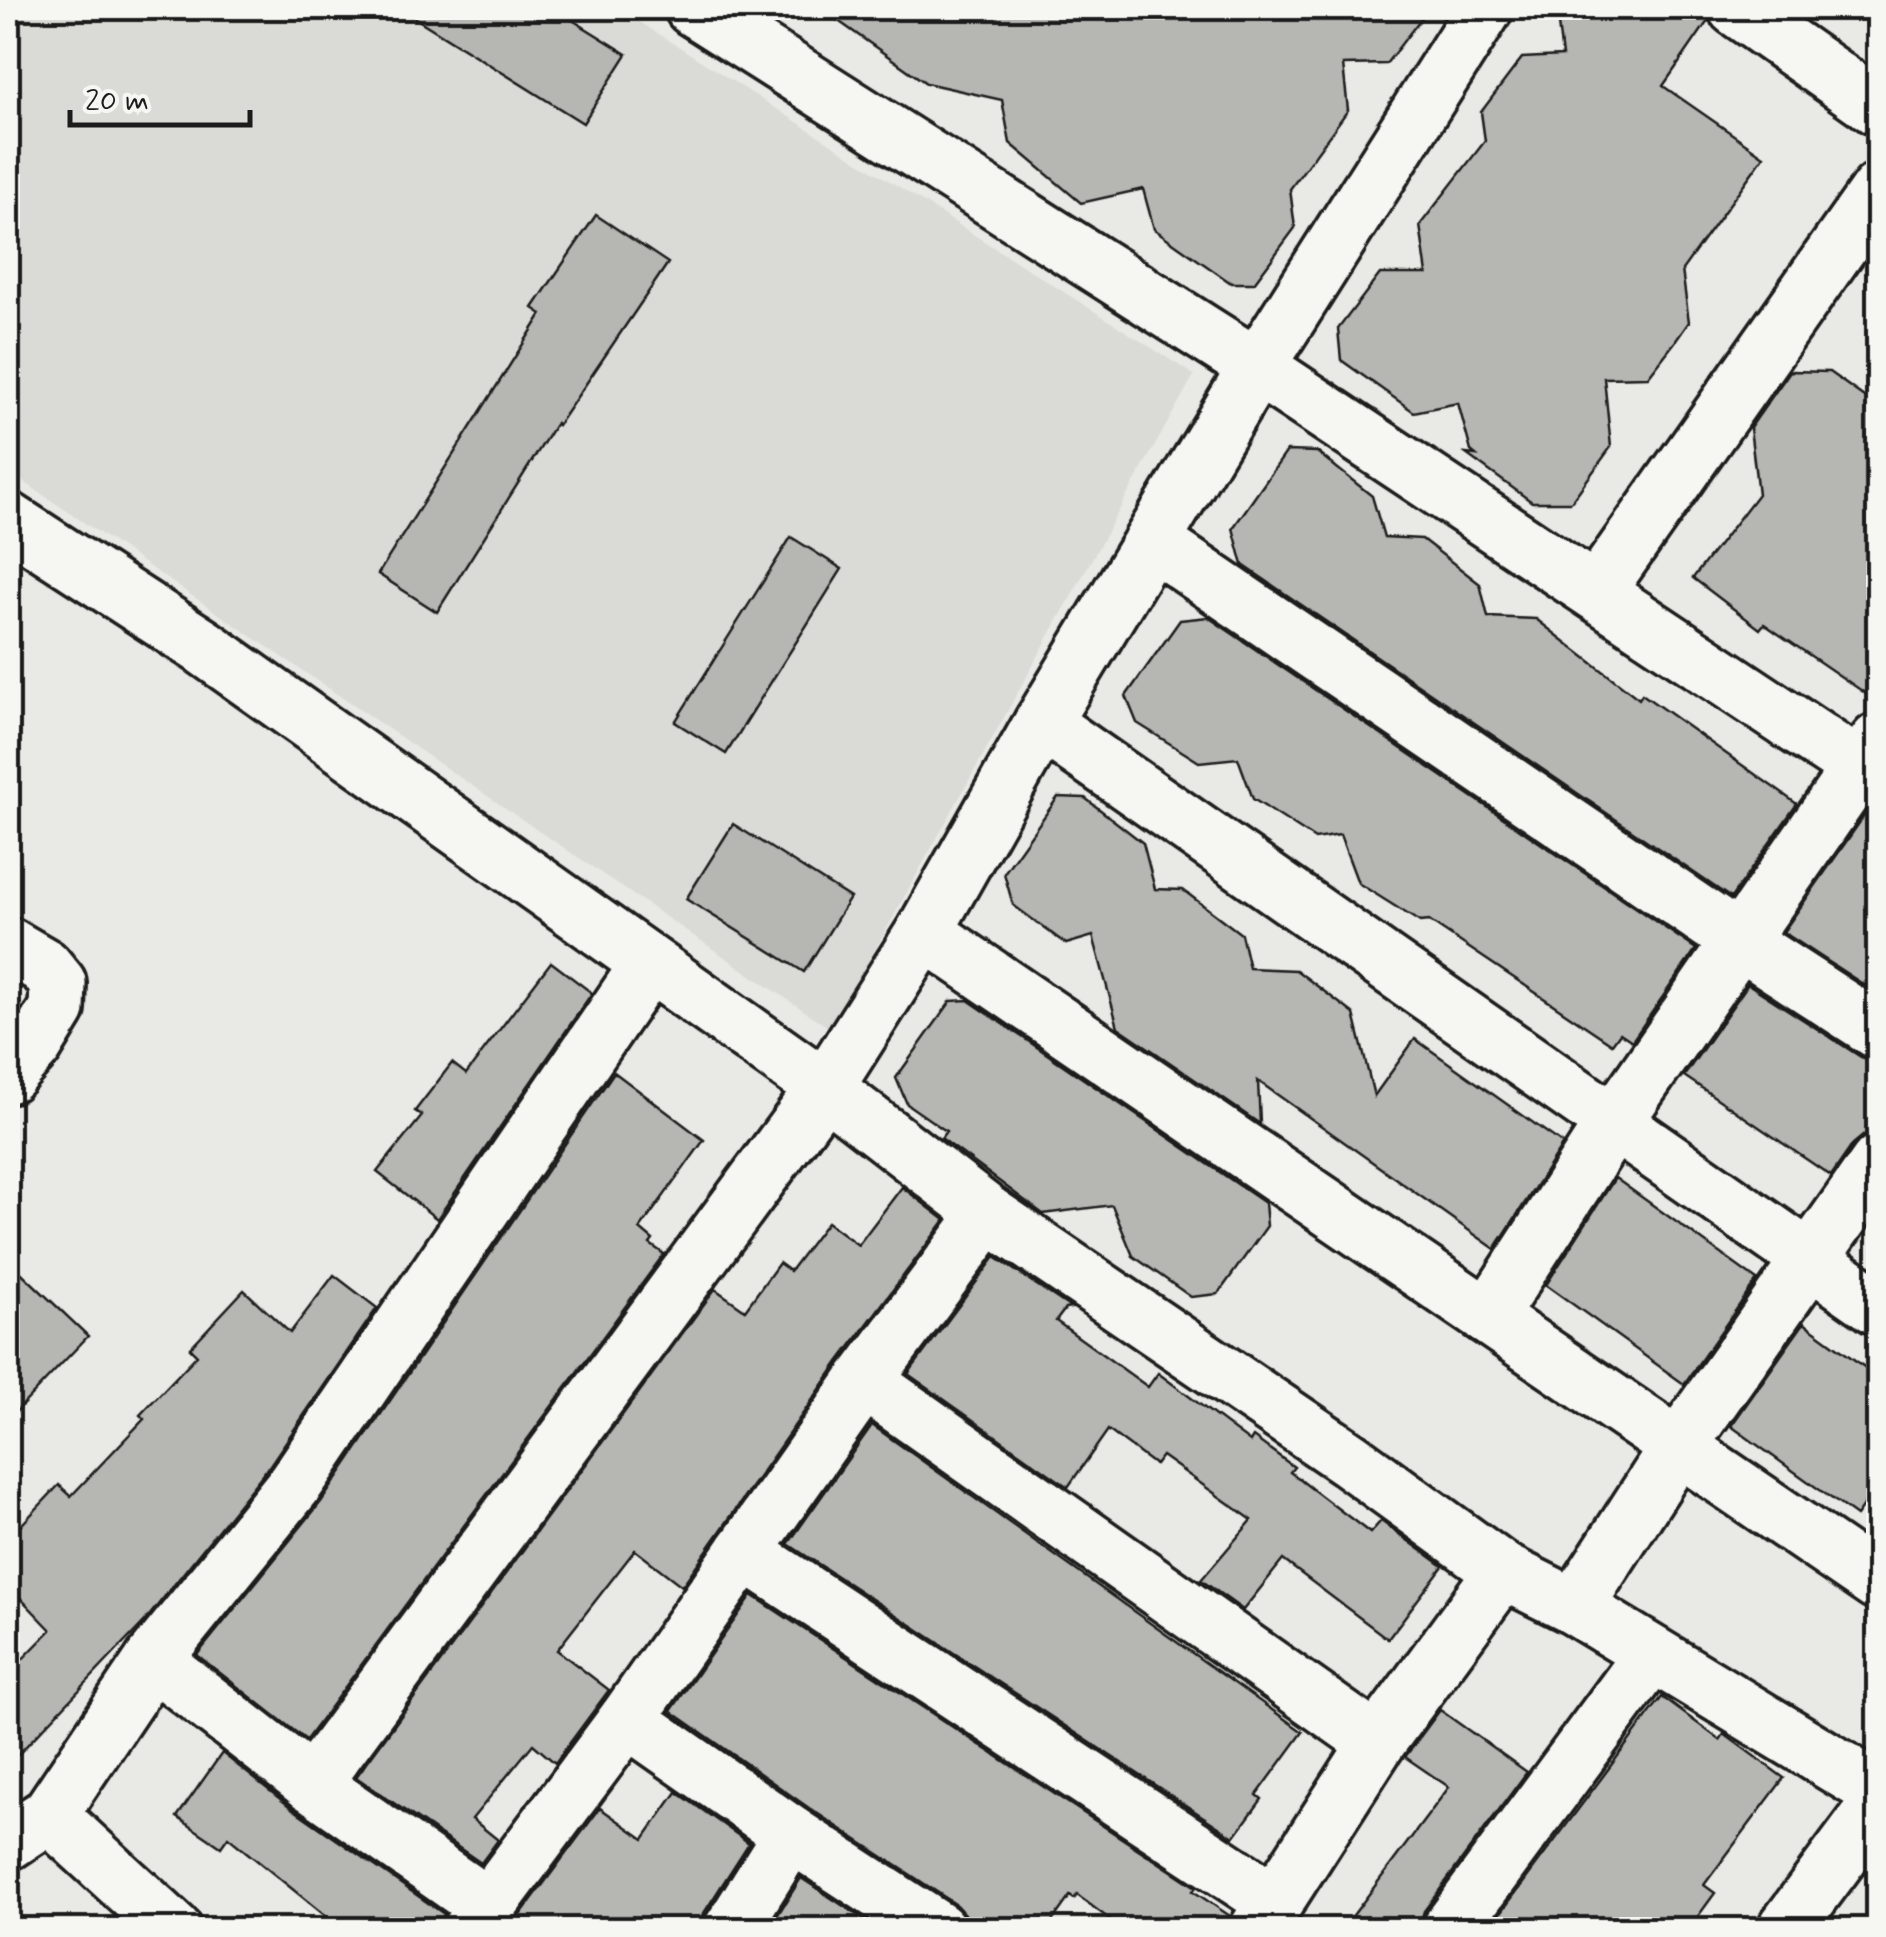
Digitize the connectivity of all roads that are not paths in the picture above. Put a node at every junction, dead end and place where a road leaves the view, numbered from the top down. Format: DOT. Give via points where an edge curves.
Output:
graph roads {
  1 [pos="693,8"];
  2 [pos="1485,8"];
  3 [pos="1761,14"];
  4 [pos="1878,108"];
  5 [pos="1878,191"];
  6 [pos="1258,367"];
  7 [pos="8,520"];
  8 [pos="1153,542"];
  9 [pos="1596,592"];
  10 [pos="1042,723"];
  11 [pos="1872,762"];
  12 [pos="924,932"];
  13 [pos="1738,940"];
  14 [pos="8,945"];
  15 [pos="649,964"];
  16 [pos="1878,1031"];
  17 [pos="8,1075"];
  18 [pos="825,1088"];
  19 [pos="1614,1122"];
  20 [pos="1878,1163"];
  21 [pos="988,1214"];
  22 [pos="1810,1258"];
  23 [pos="1878,1307"];
  24 [pos="1488,1317"];
  25 [pos="864,1381"];
  26 [pos="1678,1447"];
  27 [pos="744,1552"];
  28 [pos="1502,1572"];
  29 [pos="1878,1584"];
  30 [pos="1575,1607"];
  31 [pos="1651,1656"];
  32 [pos="153,1660"];
  33 [pos="627,1719"];
  34 [pos="1377,1743"];
  35 [pos="312,1784"];
  36 [pos="1878,1791"];
  37 [pos="1878,1804"];
  38 [pos="28,1829"];
  39 [pos="791,1834"];
  40 [pos="1266,1916"];
  41 [pos="479,1918"];
  42 [pos="151,1922"];
  43 [pos="732,1930"];
  44 [pos="938,1930"];
  45 [pos="1449,1930"];
  46 [pos="1786,1930"];
  1 -- 6 [label="street"];
  2 -- 6 [label="street"];
  3 -- 4 [label="street"];
  5 -- 9 [label="street"];
  6 -- 8 [label="street"];
  6 -- 9 [label="street"];
  7 -- 15 [label="street" via="202,646"];
  8 -- 10 [label="street"];
  8 -- 13 [label="street"];
  9 -- 11 [label="street"];
  10 -- 12 [label="street"];
  10 -- 19 [label="street"];
  11 -- 13 [label="street"];
  12 -- 18 [label="street"];
  12 -- 24 [label="street"];
  13 -- 16 [label="street"];
  13 -- 19 [label="street"];
  14 -- 17 [label="street" via="44,966 58,983 58,1009"];
  15 -- 18 [label="street"];
  15 -- 32 [label="street" via="296,1484"];
  18 -- 21 [label="street"];
  18 -- 35 [label="street"];
  19 -- 22 [label="street"];
  19 -- 24 [label="street"];
  20 -- 22 [label="street"];
  21 -- 25 [label="street"];
  21 -- 28 [label="street" via="1349,1459"];
  22 -- 23 [label="street"];
  22 -- 26 [label="street"];
  24 -- 26 [label="street"];
  25 -- 27 [label="street"];
  25 -- 34 [label="street"];
  26 -- 29 [label="street"];
  26 -- 30 [label="street"];
  27 -- 33 [label="street"];
  27 -- 40 [label="street"];
  28 -- 30 [label="street"];
  28 -- 34 [label="street"];
  30 -- 31 [label="street"];
  31 -- 36 [label="street"];
  31 -- 45 [label="street"];
  32 -- 35 [label="street"];
  32 -- 38 [label="street"];
  33 -- 39 [label="street"];
  33 -- 41 [label="street"];
  34 -- 40 [label="street"];
  35 -- 41 [label="street"];
  37 -- 46 [label="street"];
  38 -- 42 [label="street"];
  39 -- 43 [label="street"];
  39 -- 44 [label="street"];
}
